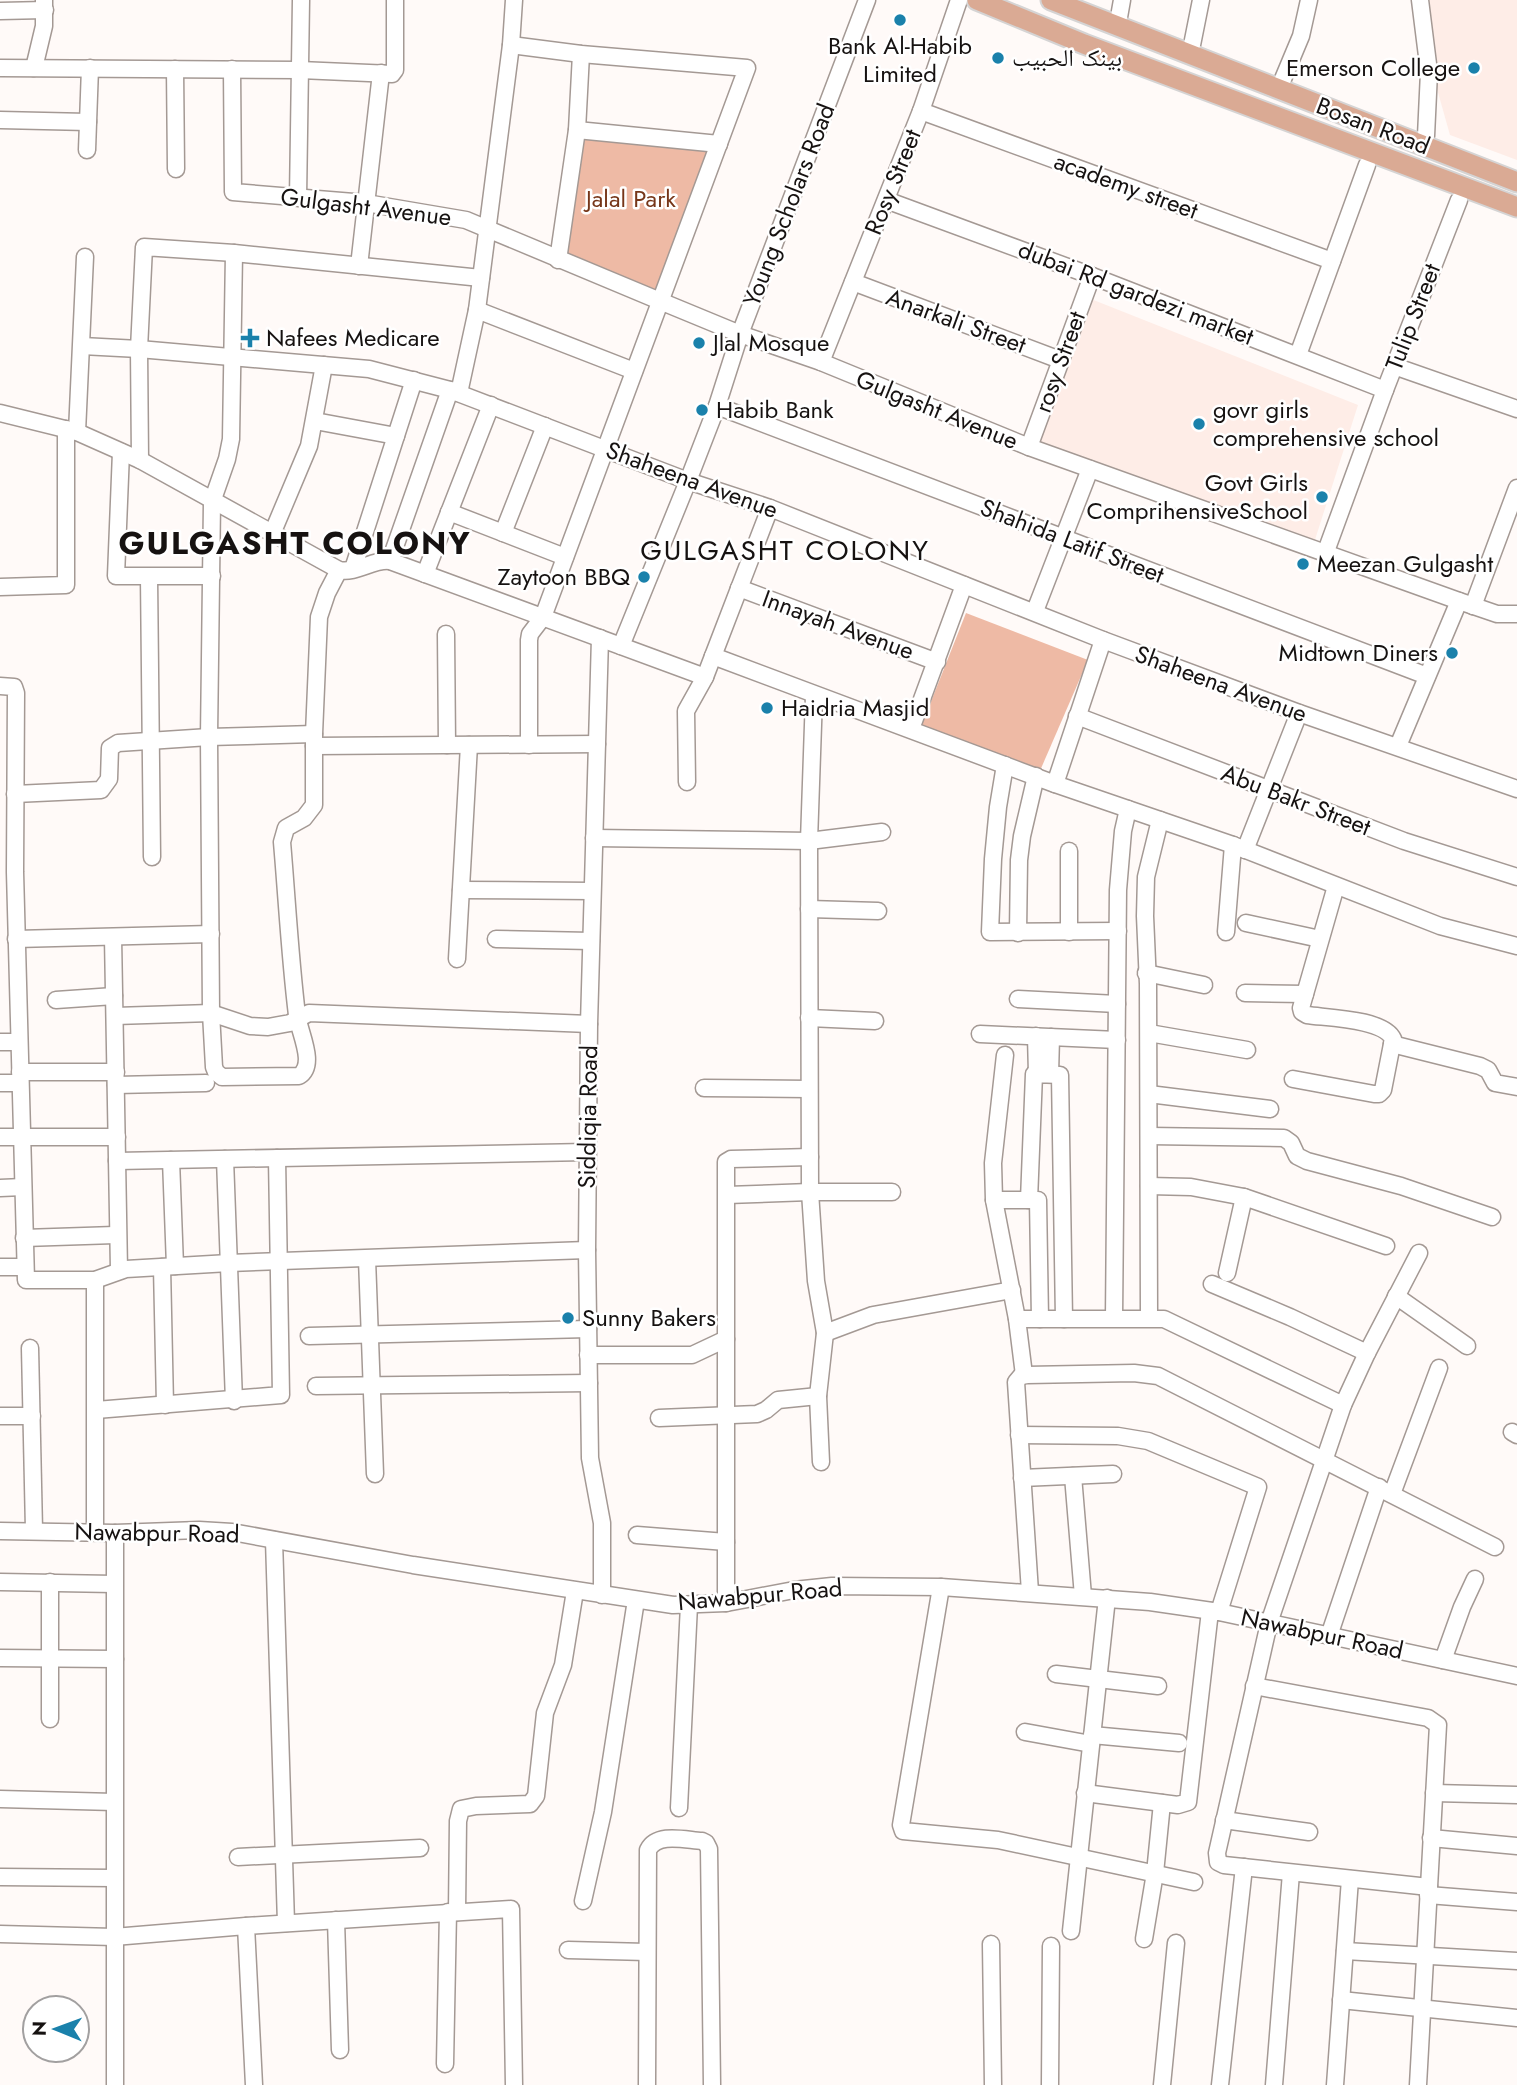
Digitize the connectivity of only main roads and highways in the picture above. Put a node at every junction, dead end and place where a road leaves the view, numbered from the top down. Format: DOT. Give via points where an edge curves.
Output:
graph roads {
  1 [pos="977,0"];
  2 [pos="1051,0"];
  3 [pos="1095,18"];
  4 [pos="1084,44"];
  5 [pos="1287,86"];
  6 [pos="1283,118"];
  7 [pos="1517,182"];
  8 [pos="1517,207"];
  1 -- 4 [label="main road, Bosan Road"];
  2 -- 3 [label="main road, Bosan Road"];
  3 -- 4 [label="main road"];
  3 -- 5 [label="main road, Bosan Road"];
  4 -- 6 [label="main road, Bosan Road"];
  5 -- 6 [label="main road"];
  5 -- 7 [label="main road, Bosan Road"];
  6 -- 8 [label="main road, Bosan Road"];
}
